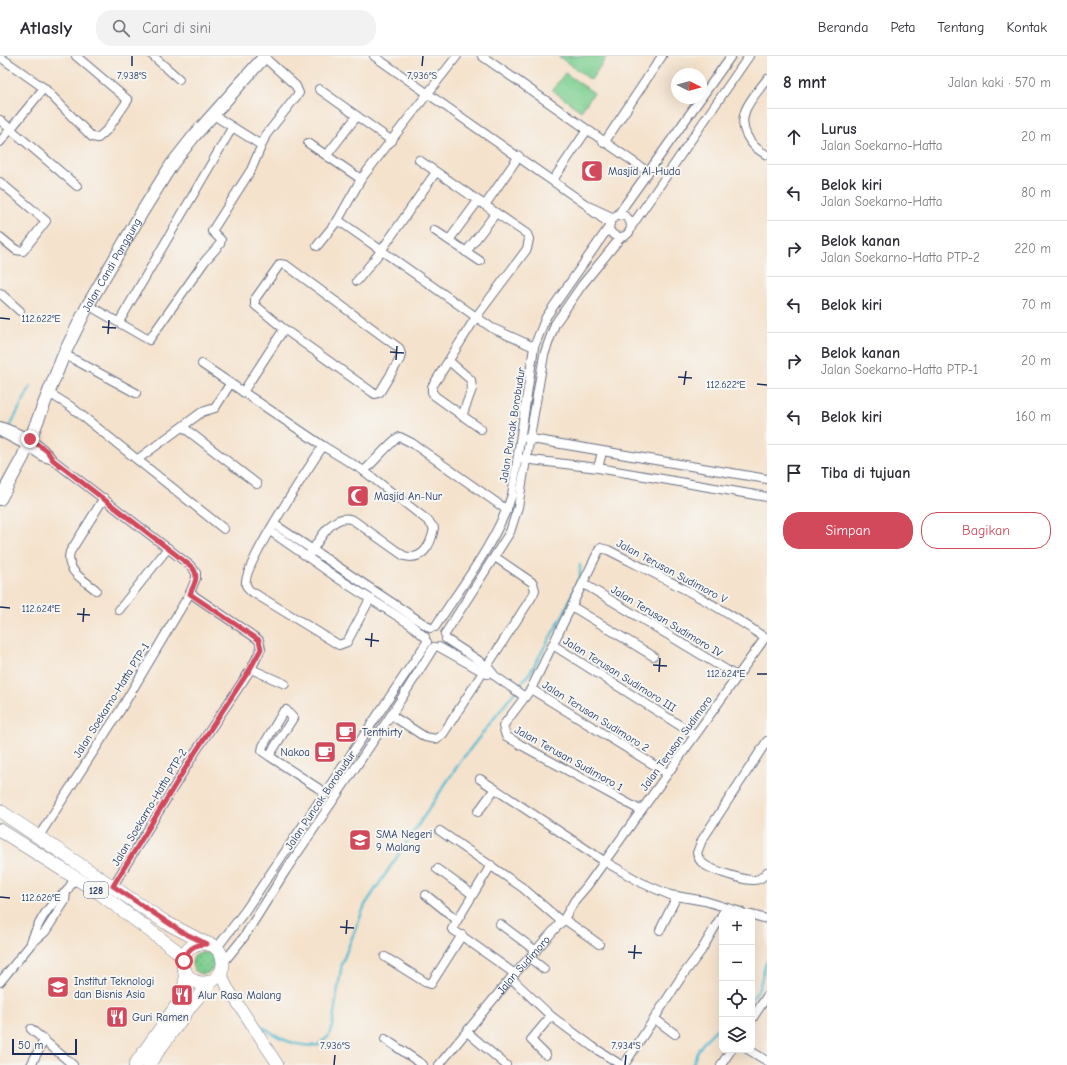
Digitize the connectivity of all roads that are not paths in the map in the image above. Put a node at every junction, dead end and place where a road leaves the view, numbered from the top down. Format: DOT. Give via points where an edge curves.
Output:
graph roads {
  1 [pos="76,56"];
  2 [pos="153,56"];
  3 [pos="374,56"];
  4 [pos="457,56"];
  5 [pos="482,56"];
  6 [pos="662,56"];
  7 [pos="731,56"];
  8 [pos="0,57"];
  9 [pos="265,57"];
  10 [pos="746,57"];
  11 [pos="179,79"];
  12 [pos="767,79"];
  13 [pos="44,88"];
  14 [pos="319,89"];
  15 [pos="427,93"];
  16 [pos="212,114"];
  17 [pos="356,116"];
  18 [pos="0,120"];
  19 [pos="232,128"];
  20 [pos="10,129"];
  21 [pos="587,130"];
  22 [pos="392,141"];
  23 [pos="0,142"];
  24 [pos="308,142"];
  25 [pos="604,143"];
  26 [pos="261,145"];
  27 [pos="327,154"];
  28 [pos="767,155"];
  29 [pos="519,156"];
  30 [pos="419,160"];
  31 [pos="436,172"];
  32 [pos="648,172"];
  33 [pos="361,179"];
  34 [pos="553,180"];
  35 [pos="0,182"];
  36 [pos="77,186"];
  37 [pos="481,203"];
  38 [pos="496,213"];
  39 [pos="338,220"];
  40 [pos="612,221"];
  41 [pos="631,228"];
  42 [pos="434,230"];
  43 [pos="0,237"];
  44 [pos="621,237"];
  45 [pos="449,240"];
  46 [pos="317,246"];
  47 [pos="382,251"];
  48 [pos="466,252"];
  49 [pos="480,261"];
  50 [pos="572,278"];
  51 [pos="357,281"];
  52 [pos="582,285"];
  53 [pos="0,293"];
  54 [pos="88,305"];
  55 [pos="20,311"];
  56 [pos="476,317"];
  57 [pos="118,322"];
  58 [pos="284,329"];
  59 [pos="534,347"];
  60 [pos="64,354"];
  61 [pos="449,361"];
  62 [pos="202,364"];
  63 [pos="230,384"];
  64 [pos="243,392"];
  65 [pos="49,393"];
  66 [pos="136,393"];
  67 [pos="462,416"];
  68 [pos="183,427"];
  69 [pos="481,429"];
  70 [pos="5,431"];
  71 [pos="521,437"];
  72 [pos="531,439"];
  73 [pos="29,442"];
  74 [pos="323,446"];
  75 [pos="602,452"];
  76 [pos="518,458"];
  77 [pos="138,460"];
  78 [pos="527,460"];
  79 [pos="598,468"];
  80 [pos="364,471"];
  81 [pos="767,479"];
  82 [pos="257,484"];
  83 [pos="767,497"];
  84 [pos="104,498"];
  85 [pos="0,499"];
  86 [pos="507,510"];
  87 [pos="272,527"];
  88 [pos="224,529"];
  89 [pos="168,548"];
  90 [pos="310,554"];
  91 [pos="495,558"];
  92 [pos="342,575"];
  93 [pos="584,584"];
  94 [pos="96,590"];
  95 [pos="190,594"];
  96 [pos="370,599"];
  97 [pos="573,607"];
  98 [pos="119,610"];
  99 [pos="432,628"];
  100 [pos="445,636"];
  101 [pos="765,638"];
  102 [pos="426,640"];
  103 [pos="553,645"];
  104 [pos="437,647"];
  105 [pos="653,656"];
  106 [pos="488,666"];
  107 [pos="250,669"];
  108 [pos="482,673"];
  109 [pos="495,676"];
  110 [pos="738,677"];
  111 [pos="285,684"];
  112 [pos="531,689"];
  113 [pos="523,695"];
  114 [pos="391,715"];
  115 [pos="695,735"];
  116 [pos="767,741"];
  117 [pos="354,747"];
  118 [pos="364,754"];
  119 [pos="269,756"];
  120 [pos="667,773"];
  121 [pos="480,779"];
  122 [pos="494,790"];
  123 [pos="324,792"];
  124 [pos="640,810"];
  125 [pos="0,811"];
  126 [pos="478,812"];
  127 [pos="12,819"];
  128 [pos="440,832"];
  129 [pos="2,834"];
  130 [pos="39,836"];
  131 [pos="604,861"];
  132 [pos="277,863"];
  133 [pos="491,865"];
  134 [pos="438,869"];
  135 [pos="286,870"];
  136 [pos="767,872"];
  137 [pos="76,877"];
  138 [pos="113,886"];
  139 [pos="472,894"];
  140 [pos="426,895"];
  141 [pos="671,895"];
  142 [pos="720,909"];
  143 [pos="755,916"];
  144 [pos="767,918"];
  145 [pos="457,920"];
  146 [pos="563,920"];
  147 [pos="719,920"];
  148 [pos="500,924"];
  149 [pos="660,930"];
  150 [pos="462,935"];
  151 [pos="599,944"];
  152 [pos="212,947"];
  153 [pos="536,951"];
  154 [pos="385,957"];
  155 [pos="530,958"];
  156 [pos="184,966"];
  157 [pos="222,968"];
  158 [pos="544,969"];
  159 [pos="513,976"];
  160 [pos="0,982"];
  161 [pos="211,982"];
  162 [pos="767,996"];
  163 [pos="551,1016"];
  164 [pos="753,1017"];
  165 [pos="655,1019"];
  166 [pos="31,1029"];
  167 [pos="467,1032"];
  168 [pos="675,1034"];
  169 [pos="384,1039"];
  170 [pos="44,1040"];
  171 [pos="729,1053"];
  172 [pos="754,1053"];
  173 [pos="546,1055"];
  174 [pos="767,1061"];
  175 [pos="31,1065"];
  176 [pos="73,1065"];
  177 [pos="135,1065"];
  178 [pos="148,1065"];
  179 [pos="278,1065"];
  180 [pos="423,1065"];
  181 [pos="438,1065"];
  182 [pos="506,1065"];
  183 [pos="620,1065"];
  184 [pos="624,1065"];
  185 [pos="721,1065"];
  1 -- 13 [label="street" via="128,100 100,137 92,137"];
  2 -- 11 [label="street"];
  3 -- 15 [label="street"];
  4 -- 15 [label="street"];
  5 -- 21 [label="street"];
  6 -- 25 [label="street"];
  7 -- 32 [label="street, Jalan Puncak Borobudur"];
  8 -- 13 [label="street"];
  9 -- 16 [label="main road, Jalan Candi Panggung"];
  9 -- 26 [label="street" via="296,86 299,93 280,115"];
  10 -- 41 [label="street"];
  12 -- 28 [label="street" via="746,108 742,123 743,130 752,144"];
  13 -- 20 [label="street"];
  14 -- 17 [label="street"];
  15 -- 22 [label="street"];
  15 -- 29 [label="street"];
  16 -- 19 [label="street"];
  16 -- 54 [label="main road, Jalan Candi Panggung" via="169,170"];
  17 -- 22 [label="street"];
  17 -- 27 [label="street"];
  18 -- 20 [label="street"];
  19 -- 26 [label="street"];
  19 -- 57 [label="street"];
  20 -- 23 [label="street"];
  20 -- 36 [label="street"];
  21 -- 25 [label="street"];
  21 -- 34 [label="street"];
  22 -- 33 [label="street"];
  24 -- 27 [label="street"];
  25 -- 32 [label="street"];
  26 -- 57 [label="street" via="251,170 212,231 221,240 220,244 159,324 151,339 147,340"];
  27 -- 33 [label="street"];
  29 -- 34 [label="street"];
  29 -- 37 [label="street"];
  30 -- 31 [label="street"];
  31 -- 37 [label="street"];
  31 -- 47 [label="street"];
  32 -- 40 [label="street, Jalan Puncak Borobudur"];
  33 -- 39 [label="street"];
  34 -- 40 [label="street"];
  35 -- 43 [label="street" via="46,221 23,251 16,250"];
  37 -- 38 [label="street"];
  37 -- 45 [label="street"];
  38 -- 48 [label="street"];
  38 -- 56 [label="street" via="526,234 530,243"];
  39 -- 46 [label="street"];
  39 -- 47 [label="street"];
  40 -- 41 [label="street" via="627,218"];
  40 -- 44 [label="street" via="612,234"];
  40 -- 50 [label="street, Jalan Puncak Borobudur"];
  41 -- 44 [label="street" via="628,234"];
  42 -- 45 [label="street"];
  44 -- 52 [label="street, Jalan Puncak Borobudur"];
  45 -- 48 [label="street"];
  47 -- 51 [label="street"];
  47 -- 56 [label="street"];
  48 -- 49 [label="street"];
  50 -- 52 [label="street"];
  50 -- 59 [label="street, Jalan Puncak Borobudur" via="546,317"];
  52 -- 72 [label="street, Jalan Puncak Borobudur" via="555,324 544,355"];
  53 -- 55 [label="street"];
  54 -- 57 [label="street"];
  54 -- 60 [label="main road, Jalan Candi Panggung"];
  56 -- 59 [label="street" via="492,328"];
  56 -- 61 [label="street"];
  58 -- 58 [label="street" via="375,394 380,392 400,359 399,348 286,265 280,264 254,302"];
  58 -- 64 [label="street"];
  59 -- 71 [label="street, Jalan Puncak Borobudur"];
  60 -- 65 [label="main road, Jalan Candi Panggung"];
  60 -- 66 [label="street"];
  61 -- 67 [label="street" via="471,380 472,389"];
  61 -- 67 [label="street" via="434,381 432,392"];
  62 -- 63 [label="street"];
  63 -- 64 [label="street"];
  63 -- 68 [label="street" via="215,408 202,412"];
  64 -- 74 [label="street"];
  65 -- 73 [label="main road, Jalan Candi Panggung"];
  65 -- 77 [label="street" via="70,406"];
  67 -- 69 [label="street"];
  68 -- 77 [label="street"];
  68 -- 82 [label="street"];
  70 -- 73 [label="street"];
  71 -- 72 [label="street"];
  71 -- 76 [label="street, Jalan Puncak Borobudur"];
  72 -- 75 [label="street"];
  72 -- 78 [label="street, Jalan Puncak Borobudur"];
  73 -- 84 [label="street" via="47,451 53,460"];
  73 -- 85 [label="main road, Jalan Candi Panggung"];
  74 -- 80 [label="street"];
  74 -- 87 [label="street"];
  75 -- 79 [label="street"];
  75 -- 81 [label="street"];
  76 -- 78 [label="street"];
  76 -- 86 [label="street, Jalan Puncak Borobudur"];
  77 -- 88 [label="street"];
  78 -- 79 [label="street"];
  78 -- 91 [label="street, Jalan Puncak Borobudur" via="518,507 510,532"];
  79 -- 83 [label="street"];
  80 -- 86 [label="street" via="394,439 400,437"];
  80 -- 90 [label="street" via="432,524 433,534 424,551 419,557 404,556 347,517 330,526"];
  84 -- 89 [label="street"];
  84 -- 94 [label="street" via="70,552 68,560 69,566"];
  86 -- 99 [label="street, Jalan Puncak Borobudur" via="491,544"];
  87 -- 90 [label="street"];
  87 -- 96 [label="street" via="247,573 245,581 249,590 341,645 347,642"];
  89 -- 95 [label="street, Jalan Soekarno-Hatta PTP-1" via="196,573"];
  89 -- 98 [label="street"];
  90 -- 92 [label="street"];
  91 -- 100 [label="street, Jalan Puncak Borobudur"];
  91 -- 106 [label="street" via="530,580 535,590"];
  92 -- 96 [label="street"];
  92 -- 99 [label="street"];
  93 -- 97 [label="street"];
  93 -- 101 [label="street, Jalan Terusan Sudimoro V" via="598,551 604,548 740,620"];
  93 -- 110 [label="street, Jalan Terusan Sudimoro IV"];
  95 -- 107 [label="street, Jalan Soekarno-Hatta PTP-2" via="261,644 261,649"];
  95 -- 130 [label="street, Jalan Soekarno-Hatta PTP-1" via="121,709"];
  96 -- 102 [label="street" via="410,624"];
  97 -- 103 [label="street"];
  97 -- 105 [label="street"];
  99 -- 100 [label="street" via="441,628"];
  99 -- 102 [label="street, Jalan Puncak Borobudur"];
  100 -- 104 [label="street, Jalan Puncak Borobudur"];
  100 -- 106 [label="street"];
  101 -- 110 [label="street, Jalan Terusan Sudimoro"];
  102 -- 104 [label="street"];
  102 -- 117 [label="street, Jalan Puncak Borobudur"];
  103 -- 112 [label="street"];
  103 -- 115 [label="street, Jalan Terusan Sudimoro III"];
  104 -- 108 [label="street"];
  104 -- 114 [label="street, Jalan Puncak Borobudur"];
  106 -- 108 [label="street"];
  106 -- 109 [label="street"];
  107 -- 111 [label="street"];
  107 -- 138 [label="street, Jalan Soekarno-Hatta PTP-2"];
  108 -- 109 [label="street"];
  108 -- 114 [label="street" via="436,739 425,737"];
  109 -- 113 [label="street"];
  110 -- 115 [label="street, Jalan Terusan Sudimoro"];
  112 -- 113 [label="street, Jalan Terusan Sudimoro 2"];
  112 -- 120 [label="street, Jalan Terusan Sudimoro 2"];
  113 -- 124 [label="street, Jalan Terusan Sudimoro 1" via="503,726 506,736"];
  114 -- 118 [label="street, Jalan Puncak Borobudur"];
  115 -- 120 [label="street, Jalan Terusan Sudimoro"];
  116 -- 136 [label="street" via="702,840 697,853 700,861 708,867 744,879 759,879"];
  117 -- 118 [label="street"];
  117 -- 123 [label="street, Jalan Puncak Borobudur"];
  118 -- 135 [label="street, Jalan Puncak Borobudur"];
  119 -- 119 [label="street" via="262,748 286,710 294,718"];
  119 -- 123 [label="street"];
  120 -- 124 [label="street, Jalan Terusan Sudimoro"];
  121 -- 122 [label="street"];
  122 -- 126 [label="street"];
  122 -- 131 [label="street"];
  123 -- 132 [label="street, Jalan Puncak Borobudur"];
  124 -- 131 [label="street, Jalan Terusan Sudimoro"];
  125 -- 127 [label="main road, 128"];
  127 -- 129 [label="main road"];
  127 -- 130 [label="main road, 128"];
  128 -- 133 [label="street"];
  129 -- 137 [label="main road, 128"];
  130 -- 138 [label="main road, 128"];
  131 -- 141 [label="street"];
  131 -- 146 [label="street, Jalan Sudimoro" via="574,900"];
  132 -- 135 [label="street"];
  132 -- 152 [label="street, Jalan Puncak Borobudur" via="234,928"];
  133 -- 139 [label="street"];
  133 -- 146 [label="street"];
  134 -- 139 [label="street"];
  135 -- 157 [label="street, Jalan Puncak Borobudur"];
  137 -- 156 [label="main road, 128" via="177,951"];
  137 -- 160 [label="street" via="66,892 65,901 45,932 31,944"];
  138 -- 152 [label="main road, 128" via="182,932"];
  139 -- 145 [label="street"];
  140 -- 145 [label="street"];
  141 -- 142 [label="street" via="705,901"];
  141 -- 149 [label="street"];
  143 -- 144 [label="street"];
  145 -- 150 [label="street" via="452,929"];
  146 -- 151 [label="street"];
  146 -- 153 [label="street, Jalan Sudimoro"];
  147 -- 165 [label="street"];
  148 -- 153 [label="street"];
  150 -- 154 [label="street" via="431,984"];
  150 -- 159 [label="street"];
  152 -- 156 [label="main road" via="196,945 191,948 186,955"];
  152 -- 157 [label="main road" via="221,955"];
  153 -- 155 [label="street, Jalan Sudimoro"];
  155 -- 158 [label="street"];
  155 -- 159 [label="street, Jalan Sudimoro"];
  156 -- 161 [label="main road, 128" via="196,982"];
  156 -- 177 [label="main road" via="182,995"];
  157 -- 161 [label="main road"];
  157 -- 179 [label="street" via="227,986"];
  159 -- 163 [label="street"];
  159 -- 167 [label="street, Jalan Sudimoro"];
  161 -- 178 [label="main road"];
  162 -- 164 [label="street"];
  163 -- 173 [label="street" via="531,1040"];
  163 -- 183 [label="street"];
  165 -- 168 [label="street"];
  165 -- 184 [label="street"];
  166 -- 170 [label="street"];
  167 -- 181 [label="street, Jalan Sudimoro"];
  167 -- 182 [label="street"];
  169 -- 180 [label="street"];
  170 -- 175 [label="street"];
  170 -- 176 [label="street"];
  171 -- 185 [label="street"];
  172 -- 174 [label="street"];
}
